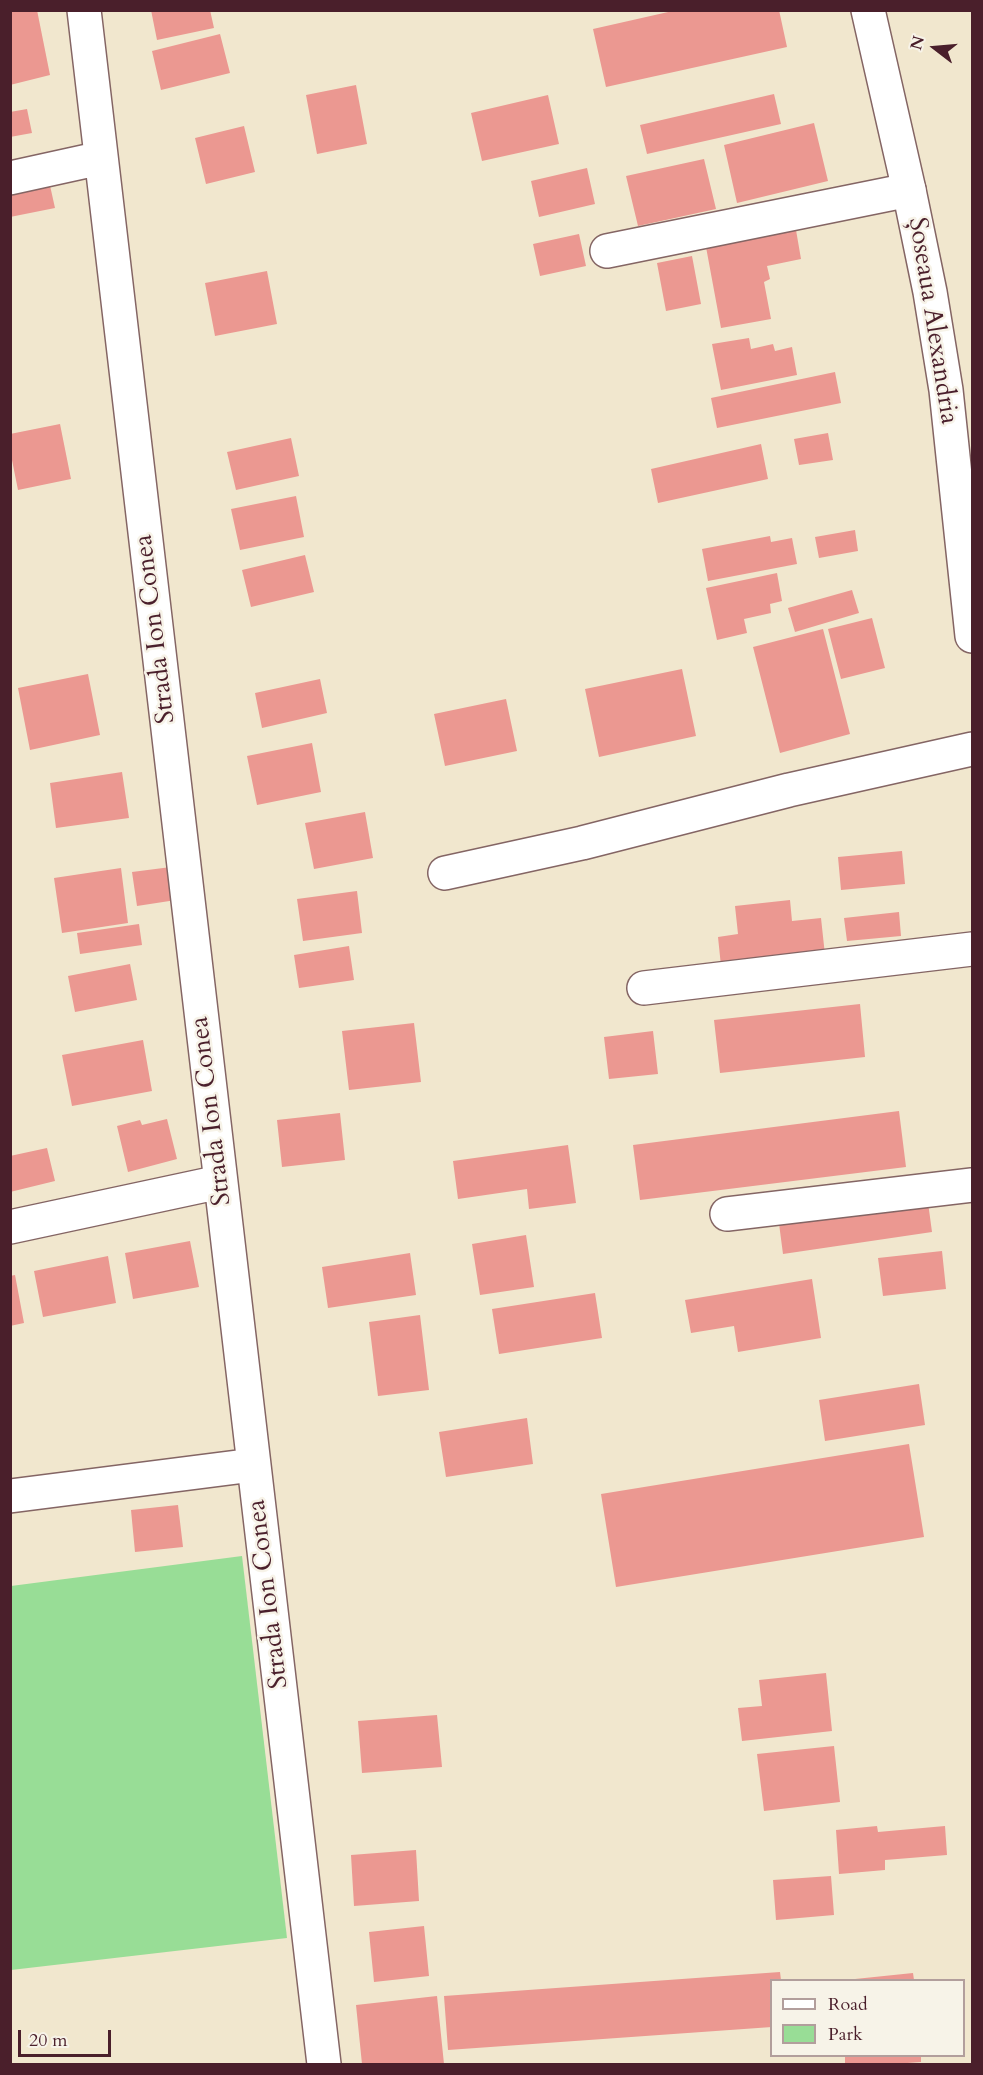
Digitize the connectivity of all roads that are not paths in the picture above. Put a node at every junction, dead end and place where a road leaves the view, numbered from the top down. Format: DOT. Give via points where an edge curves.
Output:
graph roads {
  1 [pos="84,10"];
  2 [pos="868,10"];
  3 [pos="101,158"];
  4 [pos="10,178"];
  5 [pos="909,190"];
  6 [pos="607,251"];
  7 [pos="972,636"];
  8 [pos="972,749"];
  9 [pos="445,873"];
  10 [pos="972,949"];
  11 [pos="644,988"];
  12 [pos="220,1182"];
  13 [pos="972,1185"];
  14 [pos="727,1214"];
  15 [pos="10,1227"];
  16 [pos="254,1465"];
  17 [pos="10,1496"];
  18 [pos="324,2064"];
  1 -- 3 [label="street, Strada Ion Conea"];
  2 -- 5 [label="street, Șoseaua Alexandria"];
  3 -- 4 [label="street"];
  3 -- 12 [label="street, Strada Ion Conea"];
  5 -- 6 [label="street"];
  5 -- 7 [label="street, Șoseaua Alexandria" via="946,390"];
  8 -- 9 [label="street"];
  10 -- 11 [label="street"];
  12 -- 15 [label="street"];
  12 -- 16 [label="street, Strada Ion Conea"];
  13 -- 14 [label="street"];
  16 -- 17 [label="street"];
  16 -- 18 [label="street, Strada Ion Conea"];
}
